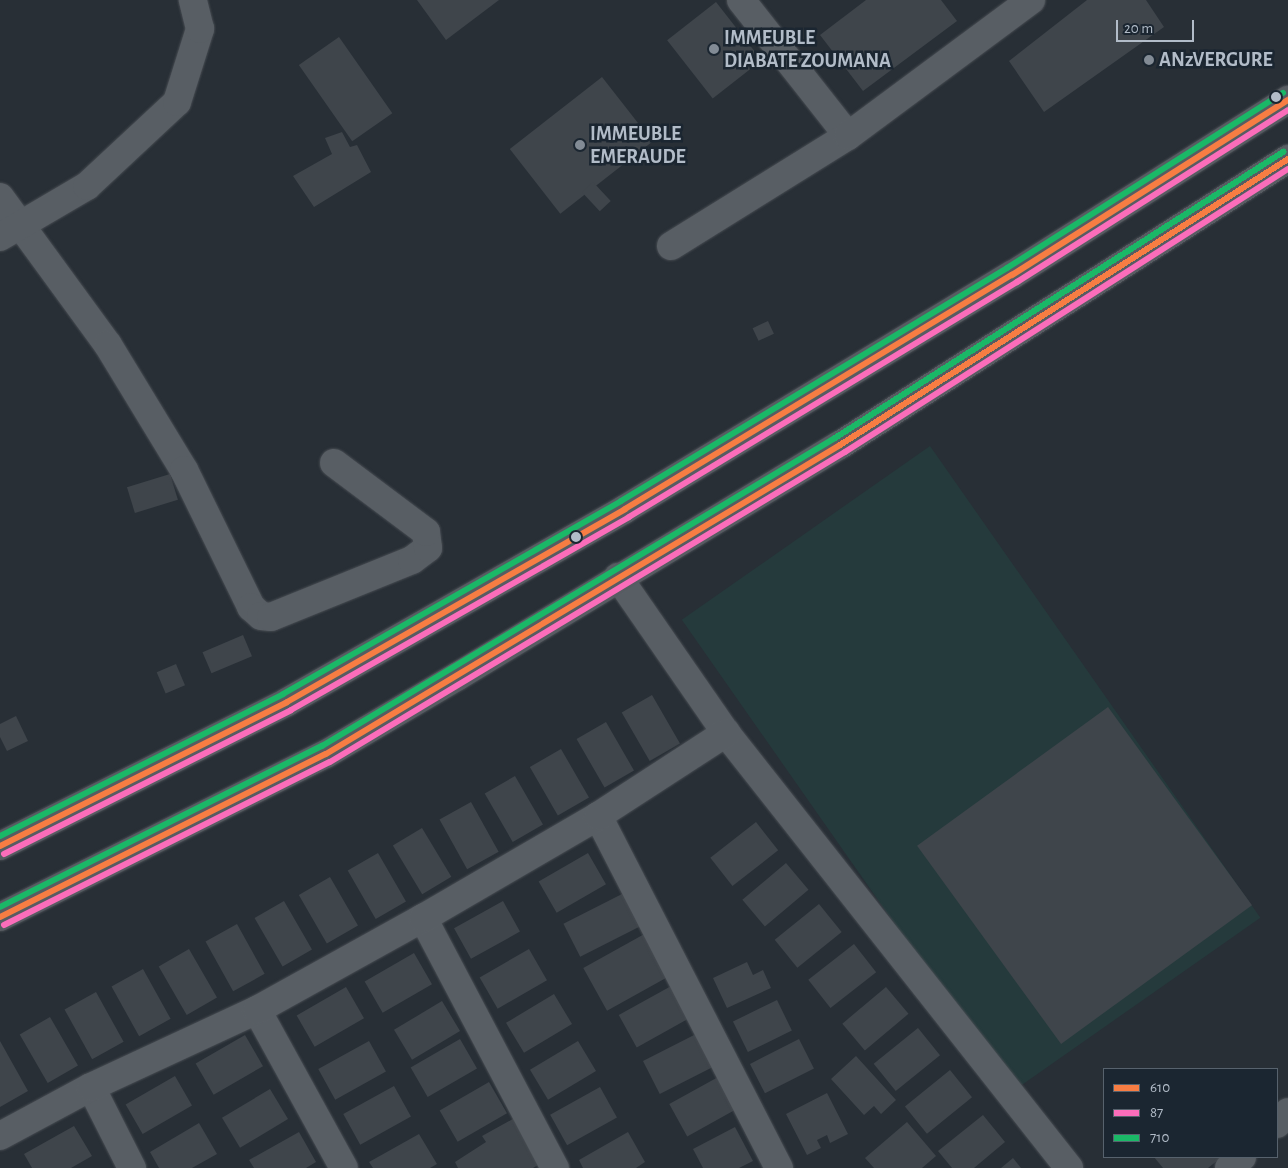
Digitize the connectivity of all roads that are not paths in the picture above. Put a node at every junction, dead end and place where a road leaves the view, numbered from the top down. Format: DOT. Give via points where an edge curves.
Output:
graph roads {
  1 [pos="193,0"];
  2 [pos="741,0"];
  3 [pos="1031,0"];
  4 [pos="1288,100"];
  5 [pos="848,136"];
  6 [pos="1288,159"];
  7 [pos="0,197"];
  8 [pos="10,231"];
  9 [pos="671,246"];
  10 [pos="334,463"];
  11 [pos="618,577"];
  12 [pos="726,732"];
  13 [pos="598,816"];
  14 [pos="0,846"];
  15 [pos="0,917"];
  16 [pos="422,918"];
  17 [pos="257,1010"];
  18 [pos="91,1087"];
  19 [pos="1288,1112"];
  20 [pos="1278,1123"];
  21 [pos="0,1136"];
  22 [pos="1241,1158"];
  23 [pos="132,1168"];
  24 [pos="344,1168"];
  25 [pos="555,1168"];
  26 [pos="779,1168"];
  27 [pos="1069,1168"];
  28 [pos="1229,1168"];
  1 -- 8 [label="street" via="200,30 177,102 87,186"];
  2 -- 5 [label="street"];
  3 -- 5 [label="street"];
  4 -- 14 [label="main road" via="1012,275 625,509 287,702"];
  5 -- 9 [label="street"];
  6 -- 11 [label="main road" via="840,445"];
  7 -- 8 [label="street"];
  8 -- 10 [label="street" via="108,345 184,470 251,607 261,616 271,617 403,564 428,548 426,532"];
  11 -- 12 [label="street"];
  11 -- 15 [label="main road" via="326,754"];
  12 -- 13 [label="street"];
  12 -- 27 [label="street"];
  13 -- 16 [label="street"];
  13 -- 26 [label="street"];
  16 -- 17 [label="street"];
  16 -- 25 [label="street"];
  17 -- 18 [label="street"];
  17 -- 24 [label="street"];
  18 -- 21 [label="street"];
  18 -- 23 [label="street"];
  19 -- 20 [label="street"];
  22 -- 28 [label="street"];
}
